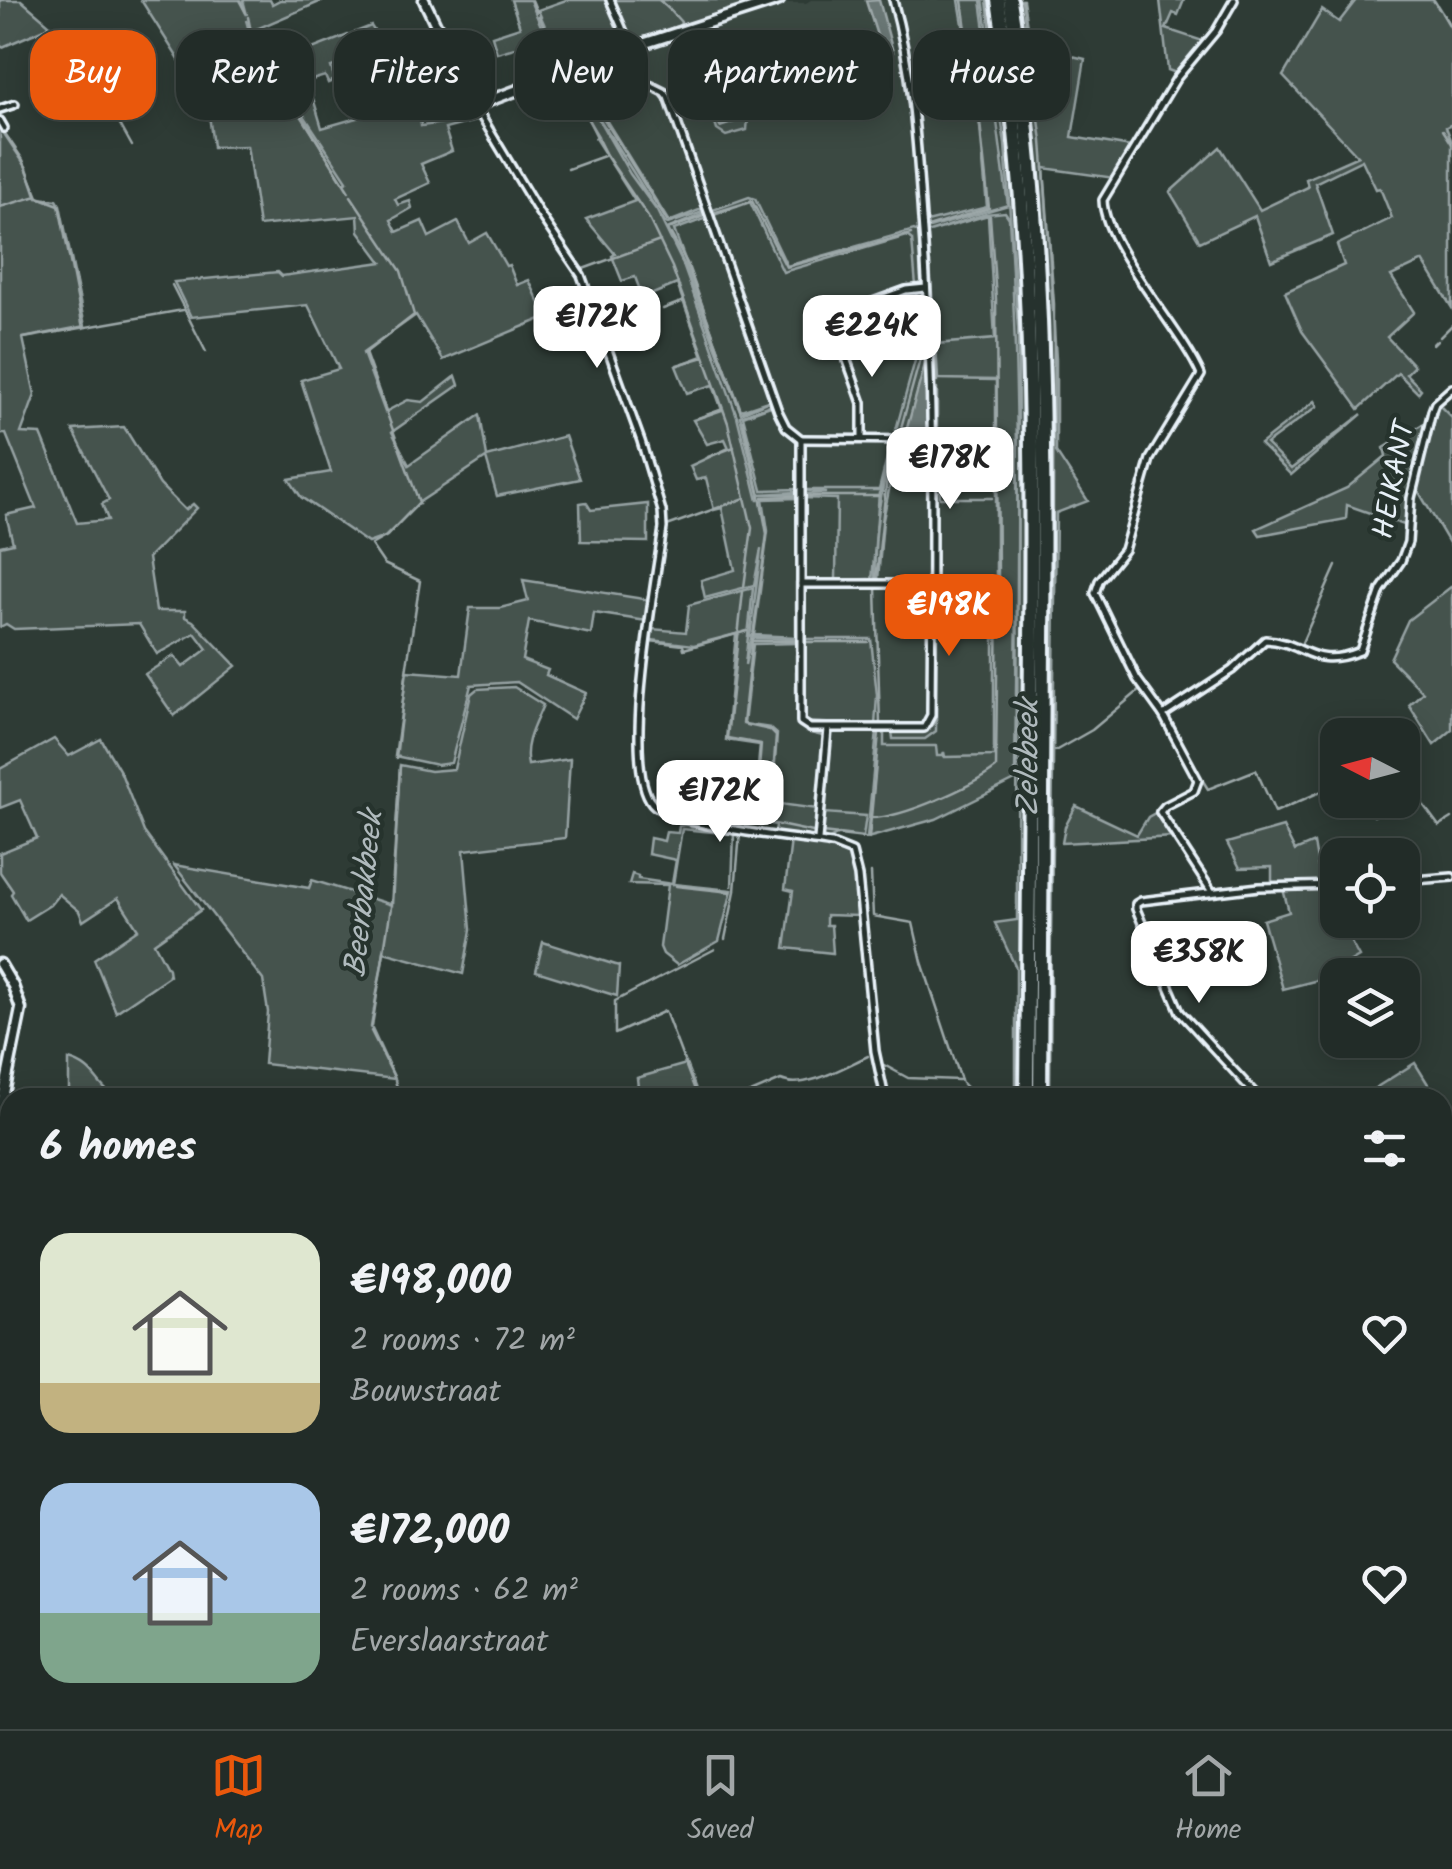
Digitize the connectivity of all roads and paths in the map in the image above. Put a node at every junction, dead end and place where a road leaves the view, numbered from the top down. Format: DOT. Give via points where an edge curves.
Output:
graph roads {
  1 [pos="424,0"];
  2 [pos="610,0"];
  3 [pos="778,0"];
  4 [pos="893,0"];
  5 [pos="998,0"];
  6 [pos="1010,0"];
  7 [pos="1234,0"];
  8 [pos="438,30"];
  9 [pos="622,30"];
  10 [pos="648,42"];
  11 [pos="648,84"];
  12 [pos="15,104"];
  13 [pos="0,109"];
  14 [pos="483,120"];
  15 [pos="928,288"];
  16 [pos="1452,388"];
  17 [pos="862,439"];
  18 [pos="802,440"];
  19 [pos="933,440"];
  20 [pos="800,584"];
  21 [pos="932,584"];
  22 [pos="1162,715"];
  23 [pos="828,729"];
  24 [pos="818,841"];
  25 [pos="1452,878"];
  26 [pos="1420,879"];
  27 [pos="1320,885"];
  28 [pos="1212,892"];
  29 [pos="0,964"];
  30 [pos="5,1088"];
  31 [pos="883,1088"];
  32 [pos="1026,1088"];
  33 [pos="1040,1088"];
  34 [pos="1251,1088"];
  1 -- 8 [label="street"];
  2 -- 9 [label="street"];
  3 -- 10 [label="street"];
  4 -- 15 [label="street" via="914,110"];
  5 -- 32 [label="highway" via="1016,128 1031,355"];
  6 -- 33 [label="highway" via="1037,234 1044,442"];
  7 -- 22 [label="street" via="1176,79 1104,200 1127,257 1201,375 1150,459 1124,550 1096,587 1113,632"];
  11 -- 18 [label="street" via="668,97 778,411"];
  12 -- 13 [label="street"];
  14 -- 24 [label="street" via="580,274 662,511 639,719 640,764 650,800 694,823"];
  15 -- 17 [label="street" via="906,290 835,320 862,404"];
  15 -- 19 [label="street"];
  16 -- 22 [label="street, HEIKANT" via="1435,403 1411,498 1408,542 1381,590 1360,651 1314,658 1265,640"];
  17 -- 18 [label="street"];
  17 -- 19 [label="street"];
  18 -- 20 [label="street"];
  19 -- 21 [label="street"];
  20 -- 21 [label="street"];
  20 -- 23 [label="street" via="800,719 806,727"];
  21 -- 23 [label="street" via="928,725"];
  22 -- 28 [label="street" via="1198,785 1161,815"];
  23 -- 24 [label="street"];
  24 -- 31 [label="street" via="847,848 855,858"];
  25 -- 26 [label="street"];
  27 -- 28 [label="street"];
  28 -- 34 [label="street" via="1141,901 1136,909 1180,1012"];
  29 -- 30 [label="street" via="21,1009"];
}
